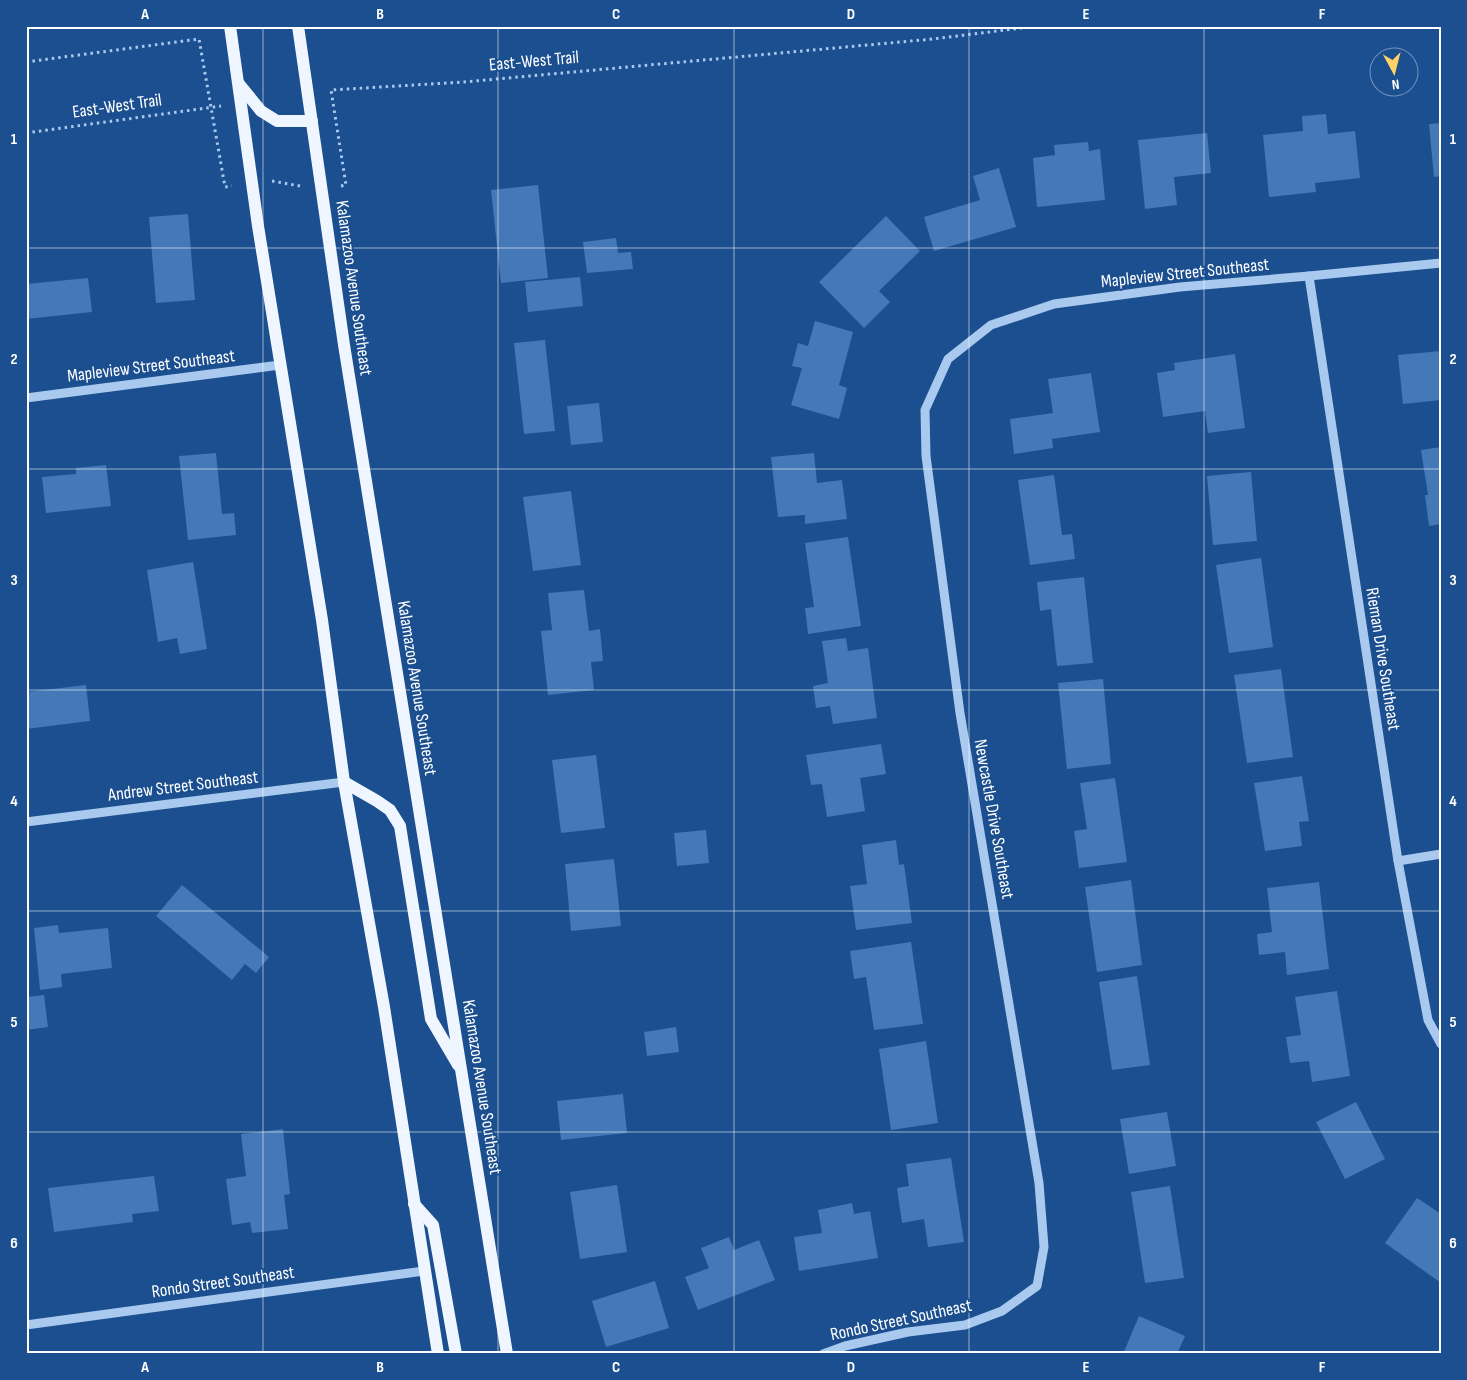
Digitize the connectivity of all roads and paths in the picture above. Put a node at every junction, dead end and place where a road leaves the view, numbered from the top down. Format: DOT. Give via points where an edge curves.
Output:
graph roads {
  1 [pos="230,26"];
  2 [pos="298,26"];
  3 [pos="1037,26"];
  4 [pos="26,62"];
  5 [pos="238,82"];
  6 [pos="241,104"];
  7 [pos="211,107"];
  8 [pos="312,121"];
  9 [pos="26,133"];
  10 [pos="251,181"];
  11 [pos="322,190"];
  12 [pos="1441,263"];
  13 [pos="1309,276"];
  14 [pos="948,359"];
  15 [pos="280,366"];
  16 [pos="26,398"];
  17 [pos="344,782"];
  18 [pos="26,822"];
  19 [pos="1441,854"];
  20 [pos="1398,861"];
  21 [pos="1441,1044"];
  22 [pos="462,1071"];
  23 [pos="414,1204"];
  24 [pos="424,1271"];
  25 [pos="1036,1286"];
  26 [pos="26,1325"];
  27 [pos="438,1354"];
  28 [pos="456,1354"];
  29 [pos="507,1354"];
  30 [pos="823,1354"];
  1 -- 5 [label="main road"];
  2 -- 8 [label="main road, Kalamazoo Avenue Southeast"];
  3 -- 11 [label="path, East-West Trail" via="933,39 464,82 331,90 346,185"];
  4 -- 7 [label="path, East-West Trail" via="199,39"];
  5 -- 6 [label="main road"];
  5 -- 8 [label="main road" via="261,111 277,121"];
  6 -- 7 [label="path, East-West Trail"];
  6 -- 10 [label="main road"];
  7 -- 9 [label="path, East-West Trail"];
  7 -- 10 [label="path, East-West Trail" via="225,187"];
  8 -- 11 [label="main road, Kalamazoo Avenue Southeast"];
  10 -- 11 [label="path, East-West Trail" via="262,179"];
  10 -- 15 [label="main road"];
  11 -- 22 [label="main road, Kalamazoo Avenue Southeast" via="344,345"];
  12 -- 13 [label="street, Mapleview Street Southeast"];
  13 -- 14 [label="street, Mapleview Street Southeast" via="1180,287 1054,304 991,325"];
  13 -- 20 [label="street, Rieman Drive Southeast"];
  14 -- 25 [label="street, Newcastle Drive Southeast" via="925,410 926,456 960,713 1039,1183 1044,1247"];
  15 -- 16 [label="street, Mapleview Street Southeast"];
  15 -- 17 [label="main road" via="322,620"];
  17 -- 18 [label="street, Andrew Street Southeast"];
  17 -- 22 [label="main road" via="390,810 400,826 431,1019"];
  17 -- 23 [label="main road" via="384,1007"];
  19 -- 20 [label="street"];
  20 -- 21 [label="street, Rieman Drive Southeast" via="1428,1020"];
  22 -- 29 [label="main road, Kalamazoo Avenue Southeast"];
  23 -- 24 [label="main road"];
  23 -- 28 [label="main road" via="433,1225"];
  24 -- 26 [label="street, Rondo Street Southeast"];
  24 -- 27 [label="main road"];
  25 -- 30 [label="street, Rondo Street Southeast" via="1002,1311 965,1325 908,1332"];
}
